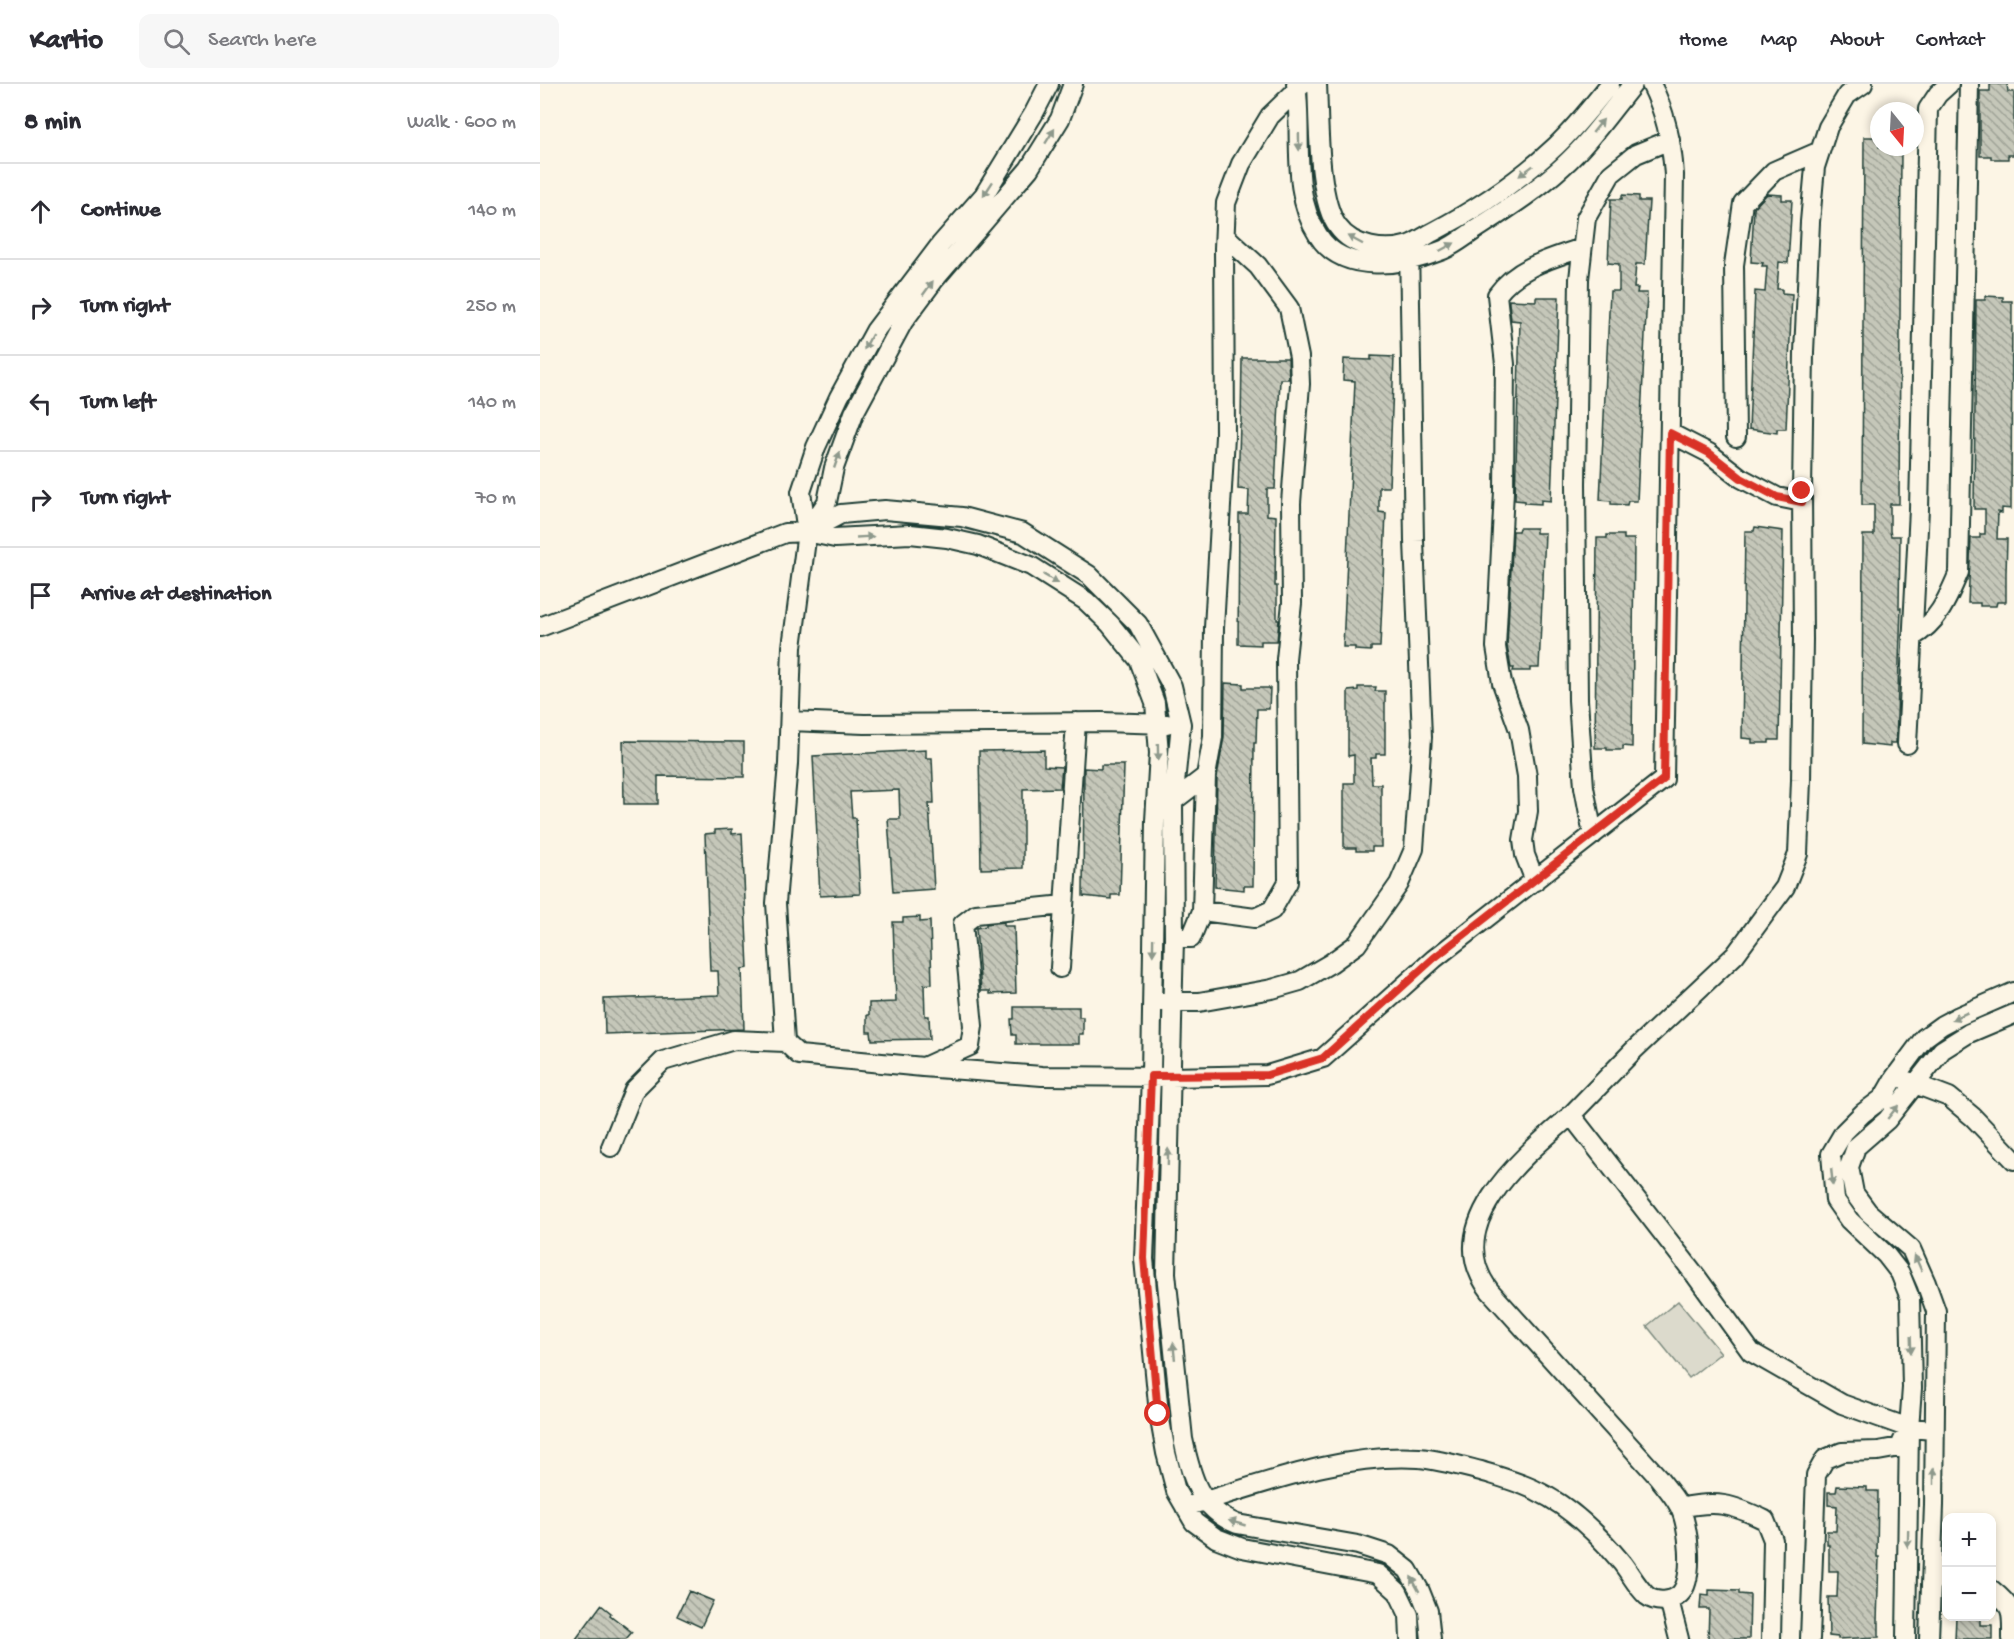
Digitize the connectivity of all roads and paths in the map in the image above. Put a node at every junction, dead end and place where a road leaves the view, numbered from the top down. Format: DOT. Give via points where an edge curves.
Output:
graph roads {
  1 [pos="1049,84"];
  2 [pos="1073,84"];
  3 [pos="1317,84"];
  4 [pos="1610,84"];
  5 [pos="1633,84"];
  6 [pos="1651,84"];
  7 [pos="1863,84"];
  8 [pos="1949,84"];
  9 [pos="1969,84"];
  10 [pos="1299,86"];
  11 [pos="1670,140"];
  12 [pos="1820,151"];
  13 [pos="1225,236"];
  14 [pos="1582,248"];
  15 [pos="1410,253"];
  16 [pos="1670,433"];
  17 [pos="1736,437"];
  18 [pos="1802,502"];
  19 [pos="807,532"];
  20 [pos="540,627"];
  21 [pos="1912,637"];
  22 [pos="790,721"];
  23 [pos="1076,722"];
  24 [pos="1157,724"];
  25 [pos="1181,724"];
  26 [pos="1907,744"];
  27 [pos="1206,776"];
  28 [pos="1173,803"];
  29 [pos="1155,811"];
  30 [pos="1593,835"];
  31 [pos="1534,881"];
  32 [pos="1064,905"];
  33 [pos="1202,911"];
  34 [pos="1174,938"];
  35 [pos="1060,968"];
  36 [pos="2014,993"];
  37 [pos="1173,1002"];
  38 [pos="1152,1003"];
  39 [pos="2014,1014"];
  40 [pos="785,1042"];
  41 [pos="923,1067"];
  42 [pos="1151,1076"];
  43 [pos="1170,1077"];
  44 [pos="1895,1077"];
  45 [pos="1916,1083"];
  46 [pos="1571,1115"];
  47 [pos="611,1147"];
  48 [pos="2014,1160"];
  49 [pos="1909,1428"];
  50 [pos="1934,1430"];
  51 [pos="1205,1501"];
  52 [pos="1185,1507"];
  53 [pos="1680,1508"];
  54 [pos="1939,1574"];
  55 [pos="1996,1593"];
  56 [pos="1669,1600"];
  57 [pos="1410,1639"];
  58 [pos="1431,1639"];
  59 [pos="1679,1639"];
  60 [pos="1771,1639"];
  61 [pos="1810,1639"];
  62 [pos="1906,1639"];
  63 [pos="1929,1639"];
  64 [pos="2012,1639"];
  1 -- 19 [label="street, one-way" via="984,195 875,331 839,397 801,492"];
  19 -- 2 [label="street, one-way" via="827,502 834,468 854,413 903,321 1029,169 1060,119"];
  15 -- 3 [label="street, one-way" via="1371,247 1350,239 1338,227 1326,200"];
  4 -- 15 [label="street, one-way" via="1571,130 1531,168"];
  15 -- 5 [label="street, one-way" via="1445,249 1540,186 1564,166"];
  6 -- 11 [label="street" via="1662,105"];
  7 -- 12 [label="street" via="1847,95 1828,127"];
  8 -- 21 [label="street" via="1928,109 1919,509"];
  9 -- 21 [label="street" via="1959,572 1946,605 1924,630"];
  10 -- 13 [label="street" via="1270,116 1241,164 1226,203"];
  10 -- 15 [label="street, one-way" via="1302,189 1318,237 1350,260 1383,264"];
  11 -- 14 [label="street" via="1636,154 1611,174 1586,218"];
  11 -- 16 [label="street" via="1674,175"];
  12 -- 17 [label="street" via="1774,171 1743,203 1734,265"];
  12 -- 18 [label="street" via="1810,222"];
  13 -- 27 [label="street" via="1225,436 1214,628 1213,737"];
  13 -- 33 [label="street" via="1258,266 1289,308 1299,357 1287,659 1288,882 1272,910 1255,918"];
  14 -- 30 [label="street" via="1576,483 1577,665 1584,787"];
  14 -- 31 [label="street" via="1539,262 1507,282 1497,295 1504,376 1504,491 1496,648 1502,683 1519,730 1527,776 1528,811 1523,840"];
  15 -- 37 [label="street" via="1422,737 1414,849 1399,884 1357,944 1331,963 1300,981 1272,988 1199,1002"];
  16 -- 18 [label="street" via="1709,453 1768,493"];
  16 -- 30 [label="street" via="1664,779"];
  18 -- 46 [label="street" via="1802,780 1798,854 1785,887 1735,955"];
  19 -- 20 [label="street" via="785,533"];
  19 -- 22 [label="street" via="792,647"];
  19 -- 24 [label="street, one-way" via="835,538 910,534 947,538 978,545 1030,566 1086,601 1139,660 1155,703"];
  19 -- 25 [label="street" via="841,514 885,510 962,517 1023,533 1089,575 1138,624 1172,686"];
  21 -- 26 [label="street"];
  22 -- 23 [label="street"];
  22 -- 40 [label="street" via="776,903"];
  23 -- 24 [label="street"];
  23 -- 32 [label="street"];
  24 -- 25 [label="street"];
  24 -- 29 [label="street, one-way"];
  25 -- 28 [label="street"];
  27 -- 28 [label="street"];
  27 -- 33 [label="street"];
  28 -- 29 [label="street"];
  28 -- 34 [label="street"];
  29 -- 38 [label="street, one-way"];
  30 -- 31 [label="street"];
  31 -- 43 [label="street" via="1434,958 1323,1058 1267,1075"];
  32 -- 35 [label="street"];
  32 -- 41 [label="street" via="976,914 963,924 973,1026 970,1046"];
  33 -- 34 [label="street" via="1191,938"];
  34 -- 37 [label="street"];
  36 -- 44 [label="street, one-way" via="1942,1025 1924,1038"];
  37 -- 38 [label="street"];
  37 -- 43 [label="street"];
  38 -- 42 [label="street"];
  39 -- 45 [label="street" via="1969,1033 1942,1050"];
  40 -- 41 [label="street" via="800,1055"];
  40 -- 47 [label="street" via="734,1040 663,1061 634,1090"];
  41 -- 42 [label="street" via="1042,1076"];
  42 -- 43 [label="street"];
  42 -- 52 [label="street" via="1144,1258 1158,1414 1176,1491"];
  51 -- 43 [label="street, one-way" via="1183,1439 1166,1273"];
  44 -- 45 [label="street"];
  44 -- 49 [label="street, one-way" via="1883,1098 1844,1132 1831,1154 1831,1174 1835,1200 1900,1273 1910,1298"];
  45 -- 48 [label="street" via="1949,1097"];
  50 -- 45 [label="street, one-way" via="1936,1311 1911,1249 1868,1212 1854,1193 1849,1167 1856,1147 1887,1120"];
  46 -- 49 [label="street" via="1751,1352 1842,1404"];
  46 -- 53 [label="street" via="1530,1150 1492,1195 1475,1234 1477,1266 1490,1291 1658,1477"];
  49 -- 50 [label="street"];
  49 -- 61 [label="street" via="1900,1446 1842,1452 1825,1459 1816,1475"];
  49 -- 62 [label="street, one-way"];
  54 -- 50 [label="street, one-way"];
  51 -- 52 [label="street"];
  51 -- 56 [label="street" via="1306,1471 1369,1459 1421,1458 1455,1464 1519,1482 1550,1497 1602,1540 1647,1596"];
  58 -- 51 [label="street, one-way" via="1428,1611 1420,1591 1408,1570 1389,1555 1358,1545 1237,1524 1223,1519"];
  52 -- 57 [label="street" via="1194,1522 1216,1538 1242,1548 1378,1574 1398,1592 1406,1607"];
  53 -- 56 [label="street" via="1688,1536 1688,1575 1686,1586"];
  53 -- 60 [label="street" via="1706,1502 1741,1508 1765,1520 1773,1540"];
  54 -- 63 [label="street"];
  55 -- 64 [label="street" via="2012,1612"];
  56 -- 59 [label="street"];
}
